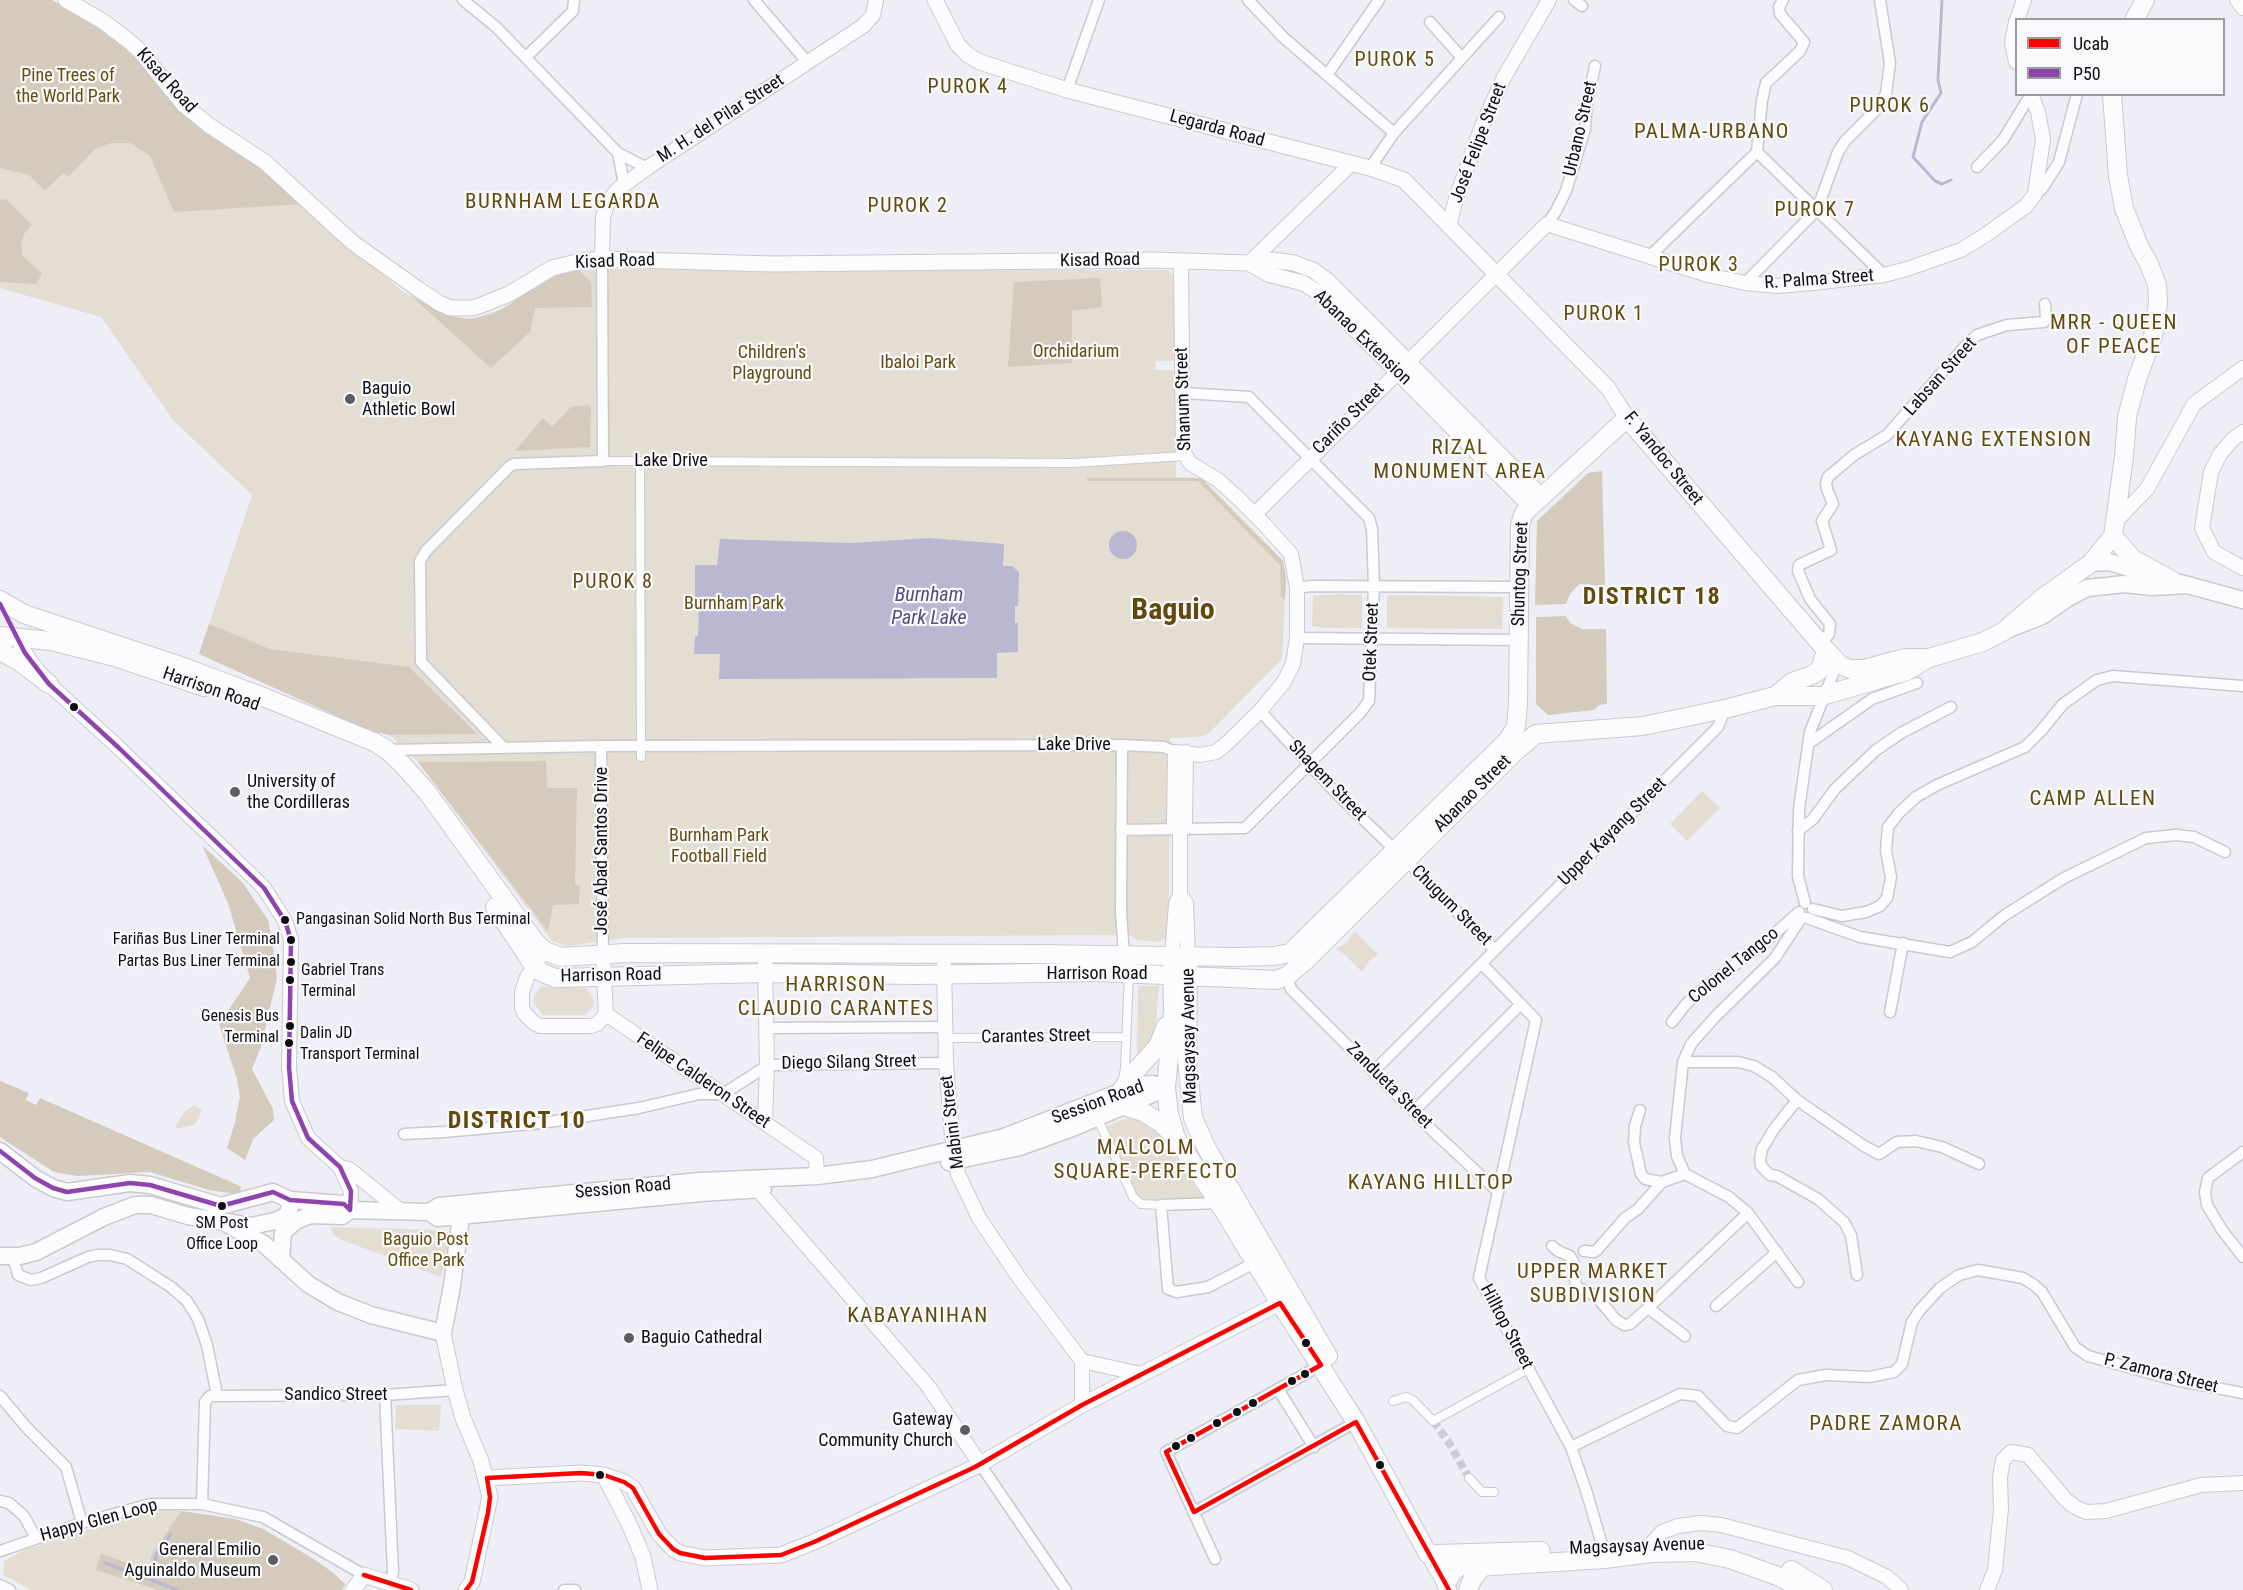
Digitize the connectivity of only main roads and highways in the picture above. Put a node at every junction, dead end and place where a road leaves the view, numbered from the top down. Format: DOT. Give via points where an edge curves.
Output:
graph roads {
  1 [pos="66,0"];
  2 [pos="935,0"];
  3 [pos="2145,0"];
  4 [pos="2135,18"];
  5 [pos="2112,96"];
  6 [pos="1249,263"];
  7 [pos="1496,273"];
  8 [pos="1627,418"];
  9 [pos="1535,501"];
  10 [pos="2115,528"];
  11 [pos="2091,563"];
  12 [pos="2181,583"];
  13 [pos="2243,600"];
  14 [pos="0,602"];
  15 [pos="43,620"];
  16 [pos="2004,631"];
  17 [pos="8,637"];
  18 [pos="51,641"];
  19 [pos="1827,651"];
  20 [pos="7,655"];
  21 [pos="1929,658"];
  22 [pos="1775,696"];
  23 [pos="1518,704"];
  24 [pos="1536,734"];
  25 [pos="1508,740"];
  26 [pos="1462,795"];
  27 [pos="1401,856"];
  28 [pos="1180,956"];
  29 [pos="540,958"];
  30 [pos="765,964"];
  31 [pos="1180,975"];
  32 [pos="1173,1010"];
  33 [pos="1187,1060"];
  34 [pos="1166,1088"];
  35 [pos="1122,1099"];
  36 [pos="1176,1138"];
  37 [pos="1206,1149"];
  38 [pos="0,1151"];
  39 [pos="954,1156"];
  40 [pos="290,1200"];
  41 [pos="227,1205"];
  42 [pos="350,1210"];
  43 [pos="429,1212"];
  44 [pos="461,1216"];
  45 [pos="223,1222"];
  46 [pos="7,1256"];
  47 [pos="281,1260"];
  48 [pos="1280,1303"];
  49 [pos="443,1333"];
  50 [pos="604,1475"];
  51 [pos="487,1478"];
  52 [pos="1480,1560"];
  53 [pos="1447,1569"];
  54 [pos="1787,1574"];
  55 [pos="392,1587"];
  56 [pos="353,1590"];
  57 [pos="411,1590"];
  58 [pos="466,1590"];
  59 [pos="650,1590"];
  60 [pos="1466,1590"];
  61 [pos="1802,1590"];
  62 [pos="1823,1590"];
  1 -- 6 [label="main road, Kisad Road" via="130,42 183,105 265,162 352,242 450,308 471,308 509,294 552,268 602,259 772,264"];
  2 -- 7 [label="main road, Legarda Road" via="958,45 980,62 1067,90 1404,180"];
  3 -- 4 [label="highway"];
  5 -- 10 [label="highway" via="2124,208 2157,285 2158,303 2153,336 2127,417"];
  6 -- 9 [label="main road, Abanao Extension" via="1268,274 1331,295"];
  7 -- 8 [label="main road, F. Yandoc Street" via="1608,388"];
  8 -- 9 [label="highway, Shuntog Street"];
  8 -- 19 [label="highway, F. Yandoc Street"];
  9 -- 23 [label="highway, Shuntog Street" via="1520,525"];
  10 -- 11 [label="highway"];
  10 -- 12 [label="highway" via="2133,559"];
  11 -- 12 [label="main road" via="2109,562"];
  11 -- 16 [label="highway"];
  12 -- 13 [label="main road"];
  12 -- 16 [label="main road" via="2087,588 2043,616"];
  14 -- 15 [label="highway, Harrison Road"];
  14 -- 17 [label="highway"];
  15 -- 17 [label="highway" via="31,622"];
  15 -- 29 [label="highway, Harrison Road" via="255,694 387,750 427,792 537,943"];
  16 -- 21 [label="highway" via="1983,642"];
  17 -- 18 [label="highway, Harrison Road"];
  17 -- 20 [label="highway"];
  18 -- 20 [label="highway" via="40,650 37,660 44,678"];
  18 -- 29 [label="highway, Harrison Road" via="115,657 256,705 386,763"];
  19 -- 21 [label="highway" via="1850,669 1905,658"];
  19 -- 22 [label="highway" via="1820,670 1792,682"];
  21 -- 22 [label="highway" via="1907,672 1822,696"];
  22 -- 24 [label="highway" via="1634,727"];
  23 -- 24 [label="highway, Shuntog Street"];
  23 -- 25 [label="highway, Shuntog Street" via="1516,727"];
  24 -- 26 [label="highway, Abanao Street"];
  25 -- 26 [label="highway, Abanao Street"];
  26 -- 27 [label="highway, Abanao Street"];
  27 -- 28 [label="highway, Abanao Street" via="1290,953"];
  27 -- 31 [label="highway, Abanao Street" via="1313,954 1287,976 1275,980"];
  28 -- 30 [label="highway, Harrison Road" via="944,954"];
  28 -- 31 [label="highway, Magsaysay Avenue"];
  29 -- 30 [label="highway, Harrison Road" via="625,954"];
  29 -- 30 [label="highway, Harrison Road" via="541,972 555,978"];
  30 -- 31 [label="highway, Harrison Road" via="945,974"];
  31 -- 32 [label="highway, Magsaysay Avenue"];
  31 -- 33 [label="highway, Magsaysay Avenue"];
  32 -- 34 [label="highway, Magsaysay Avenue"];
  32 -- 35 [label="highway" via="1158,1046 1132,1075"];
  33 -- 34 [label="highway"];
  33 -- 37 [label="highway, Magsaysay Avenue" via="1193,1118"];
  34 -- 35 [label="main road, Session Road" via="1138,1085"];
  34 -- 36 [label="highway, Magsaysay Avenue"];
  34 -- 37 [label="highway"];
  35 -- 36 [label="highway" via="1161,1123"];
  35 -- 39 [label="main road, Session Road"];
  35 -- 39 [label="main road, Session Road" via="1097,1117 1020,1147"];
  36 -- 48 [label="highway, Magsaysay Avenue"];
  37 -- 53 [label="highway, Magsaysay Avenue"];
  38 -- 41 [label="main road" via="35,1178 67,1192 130,1183"];
  39 -- 43 [label="main road, Session Road" via="817,1176 700,1181 439,1206"];
  39 -- 44 [label="main road, Session Road" via="862,1181 701,1192"];
  40 -- 41 [label="main road" via="265,1192"];
  40 -- 42 [label="main road" via="344,1204"];
  40 -- 45 [label="main road" via="289,1212 281,1219 251,1226"];
  41 -- 45 [label="main road" via="237,1213 235,1218"];
  42 -- 43 [label="main road, Session Road"];
  42 -- 47 [label="main road" via="342,1216 310,1215 296,1221 283,1232"];
  43 -- 44 [label="main road, Session Road" via="438,1218"];
  44 -- 49 [label="main road"];
  45 -- 46 [label="main road" via="151,1205 135,1205 36,1252"];
  45 -- 47 [label="main road" via="264,1244"];
  47 -- 49 [label="main road" via="308,1284 357,1311"];
  48 -- 50 [label="main road" via="1082,1405 977,1465 794,1551 760,1557 705,1558 680,1553 659,1534 633,1488"];
  48 -- 53 [label="highway, Magsaysay Avenue"];
  49 -- 51 [label="main road" via="455,1390"];
  50 -- 51 [label="main road"];
  50 -- 59 [label="main road" via="643,1557"];
  51 -- 58 [label="main road" via="488,1513 472,1582"];
  52 -- 53 [label="highway, Magsaysay Avenue"];
  52 -- 54 [label="highway, Magsaysay Avenue" via="1604,1553 1697,1542 1729,1547"];
  52 -- 60 [label="highway"];
  53 -- 60 [label="main road"];
  54 -- 61 [label="highway, Magsaysay Avenue"];
  54 -- 62 [label="highway, Magsaysay Avenue"];
  55 -- 56 [label="main road" via="364,1575"];
  55 -- 57 [label="main road"];
}
